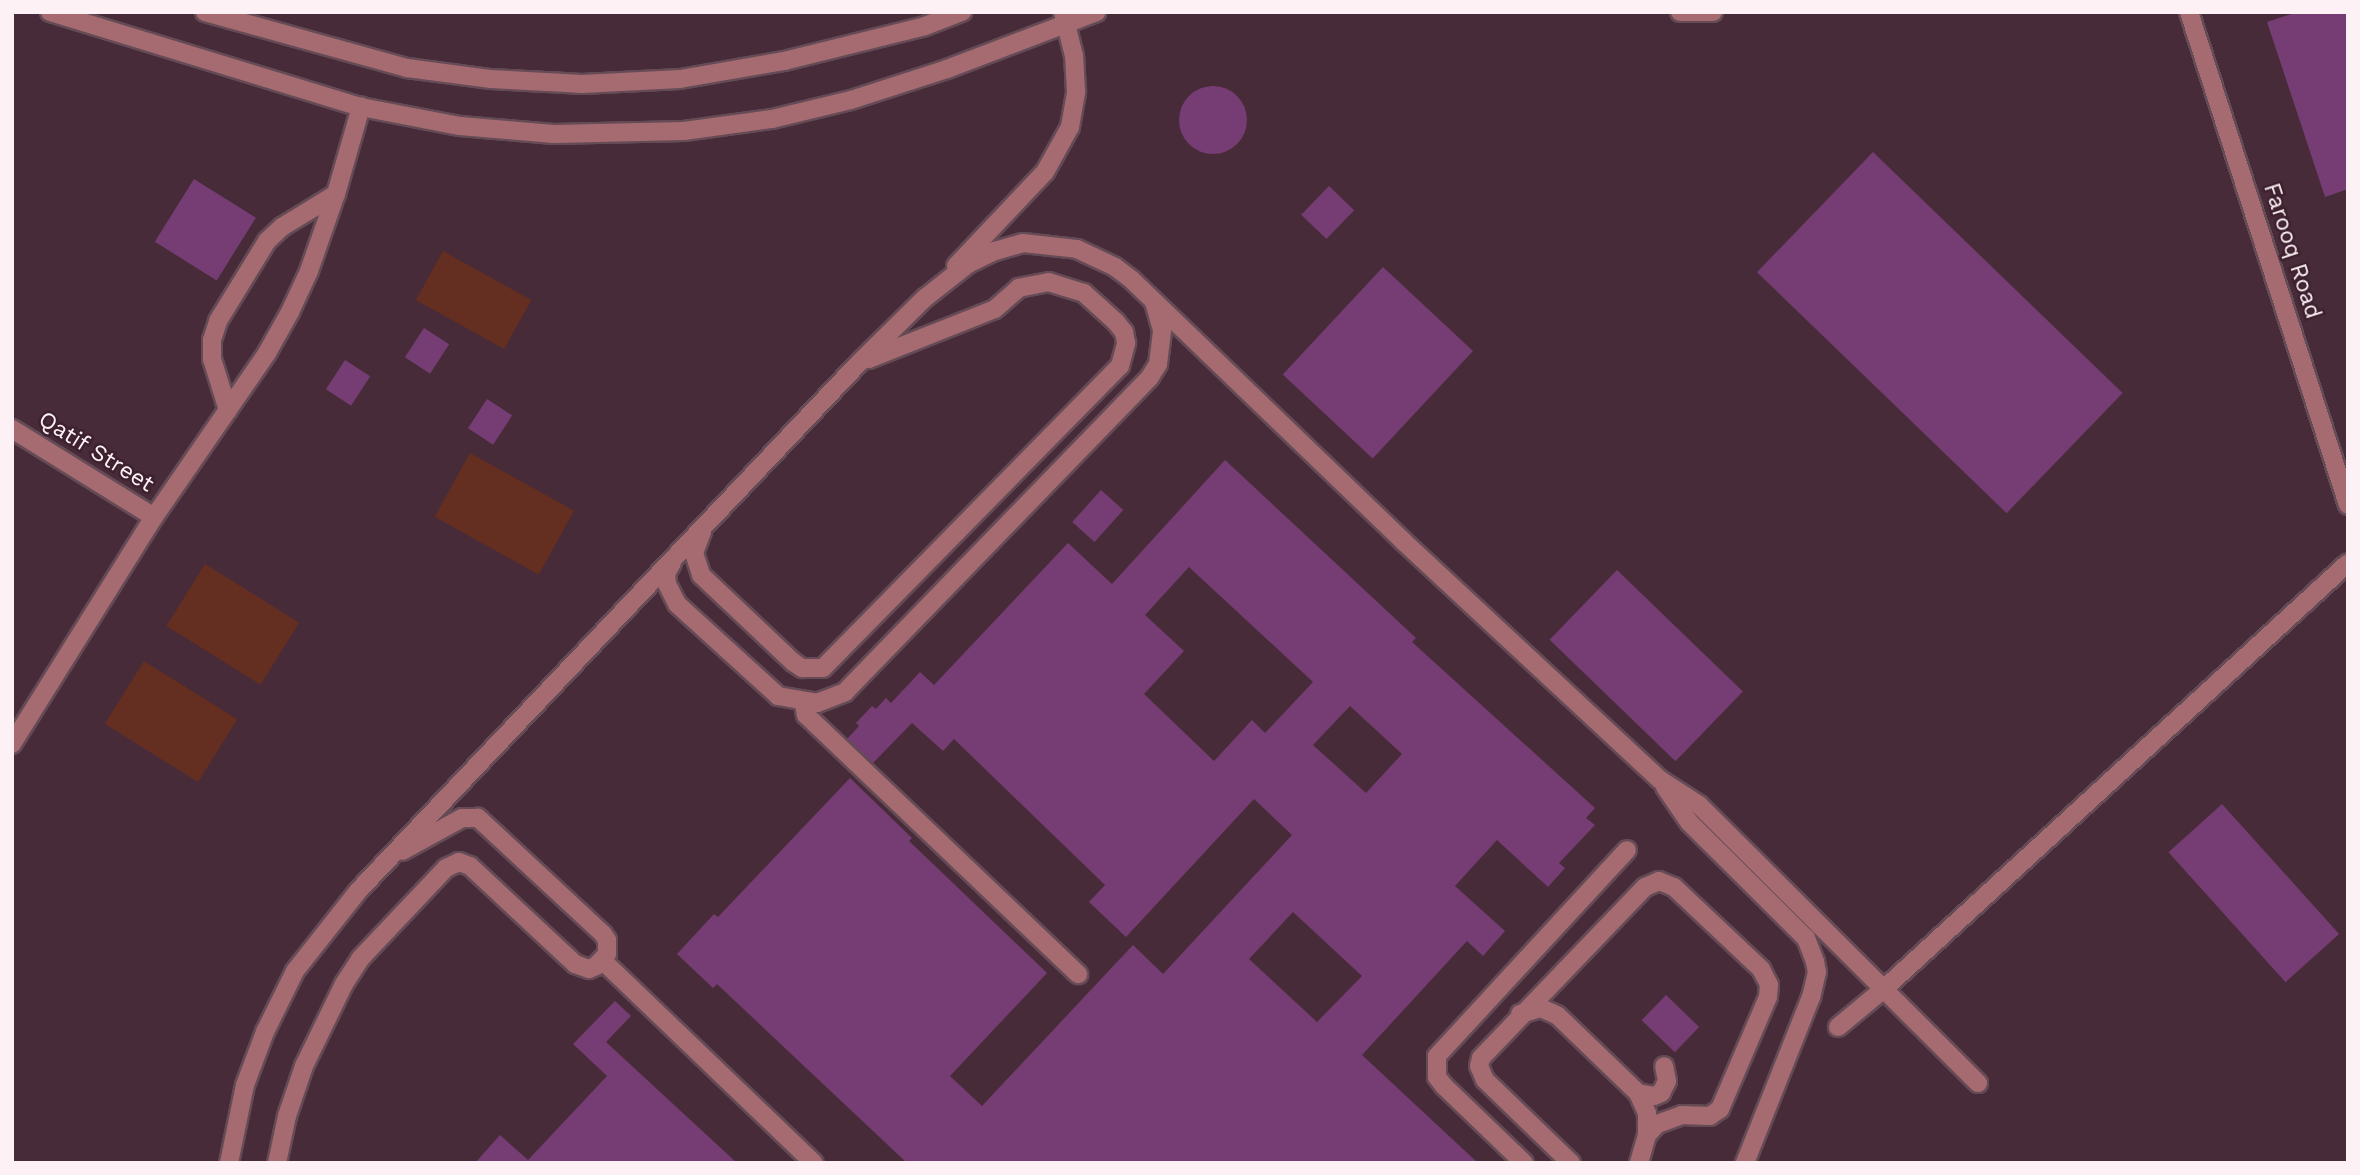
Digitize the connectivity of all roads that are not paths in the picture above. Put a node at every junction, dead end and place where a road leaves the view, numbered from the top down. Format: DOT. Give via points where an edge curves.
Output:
graph roads {
  1 [pos="50,12"];
  2 [pos="205,12"];
  3 [pos="962,12"];
  4 [pos="1097,12"];
  5 [pos="1680,12"];
  6 [pos="1713,12"];
  7 [pos="2189,12"];
  8 [pos="1065,17"];
  9 [pos="361,107"];
  10 [pos="336,194"];
  11 [pos="925,298"];
  12 [pos="1152,298"];
  13 [pos="859,363"];
  14 [pos="228,410"];
  15 [pos="12,429"];
  16 [pos="2348,505"];
  17 [pos="155,517"];
  18 [pos="705,526"];
  19 [pos="675,558"];
  20 [pos="2348,563"];
  21 [pos="804,703"];
  22 [pos="12,744"];
  23 [pos="1659,779"];
  24 [pos="1627,850"];
  25 [pos="388,858"];
  26 [pos="603,961"];
  27 [pos="1078,974"];
  28 [pos="1885,988"];
  29 [pos="1520,1014"];
  30 [pos="1838,1027"];
  31 [pos="1664,1066"];
  32 [pos="1978,1083"];
  33 [pos="1638,1093"];
  34 [pos="1647,1135"];
  35 [pos="229,1163"];
  36 [pos="277,1163"];
  37 [pos="814,1163"];
  38 [pos="1524,1163"];
  39 [pos="1571,1163"];
  40 [pos="1639,1163"];
  41 [pos="1745,1163"];
  1 -- 9 [label="street"];
  2 -- 3 [label="street" via="407,68 582,84 680,79 784,61 925,26"];
  4 -- 8 [label="street"];
  5 -- 6 [label="street"];
  7 -- 16 [label="street, Farooq Road"];
  8 -- 9 [label="street" via="947,69 851,100 684,131 554,134 460,127"];
  8 -- 11 [label="street" via="1076,92 1070,127 1045,172"];
  9 -- 10 [label="street"];
  10 -- 14 [label="street" via="290,312"];
  10 -- 14 [label="street" via="267,241 218,321 212,359"];
  11 -- 12 [label="street" via="968,264 1023,243 1077,249 1115,267"];
  11 -- 13 [label="street"];
  12 -- 21 [label="street" via="1160,316 1161,348 1158,364 1135,396 845,692"];
  12 -- 23 [label="street" via="1402,541"];
  13 -- 18 [label="street"];
  13 -- 18 [label="street" via="995,309 1019,288 1042,282 1084,293 1116,322 1126,343 1119,366 823,667 802,668 793,662 701,575 694,553"];
  14 -- 17 [label="street"];
  15 -- 17 [label="street, Qatif Street"];
  17 -- 22 [label="street"];
  18 -- 19 [label="street"];
  19 -- 21 [label="street" via="666,574 668,591 677,604 766,687 778,696"];
  19 -- 25 [label="street"];
  20 -- 28 [label="street"];
  21 -- 27 [label="street" via="806,715"];
  23 -- 28 [label="street" via="1699,805"];
  23 -- 41 [label="street" via="1689,822 1806,938 1815,962 1811,997"];
  24 -- 38 [label="street" via="1437,1056 1437,1077 1444,1086"];
  25 -- 26 [label="street" via="462,818 478,818 603,934 608,947"];
  25 -- 35 [label="street" via="295,971 245,1085"];
  26 -- 36 [label="street" via="589,969 575,964 470,866 459,862 446,868 360,959 344,984 304,1066"];
  26 -- 37 [label="street"];
  28 -- 30 [label="street"];
  28 -- 32 [label="street"];
  29 -- 33 [label="street" via="1549,1009"];
  29 -- 34 [label="street" via="1652,883 1674,887 1761,969 1769,985 1768,997 1720,1110 1710,1116 1670,1117"];
  29 -- 39 [label="street" via="1485,1051 1481,1073"];
  31 -- 33 [label="street" via="1667,1081 1661,1093"];
  33 -- 34 [label="street" via="1647,1112"];
  34 -- 40 [label="street"];
}
